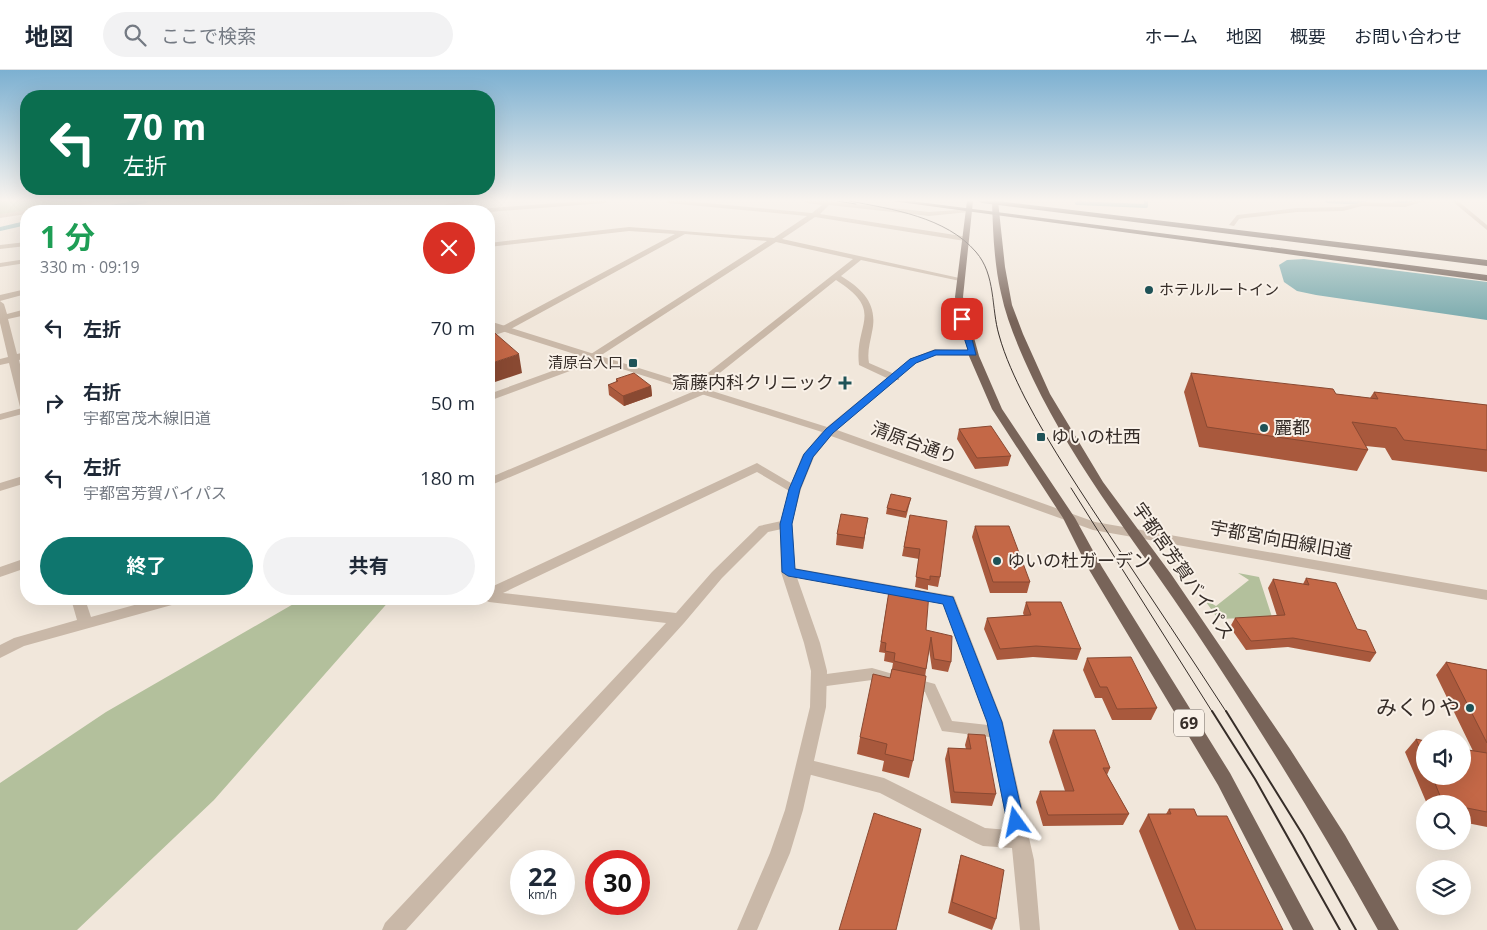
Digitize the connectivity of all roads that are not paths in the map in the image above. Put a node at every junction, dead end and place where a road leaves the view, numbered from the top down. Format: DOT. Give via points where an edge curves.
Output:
graph roads {
  1 [pos="523,241"];
  2 [pos="667,241"];
  3 [pos="774,241"];
  4 [pos="782,241"];
  5 [pos="965,241"];
  6 [pos="1000,241"];
  7 [pos="1220,241"];
  8 [pos="1281,241"];
  9 [pos="1297,241"];
  10 [pos="1369,241"];
  11 [pos="495,244"];
  12 [pos="20,245"];
  13 [pos="0,247"];
  14 [pos="1487,255"];
  15 [pos="860,257"];
  16 [pos="20,262"];
  17 [pos="1487,264"];
  18 [pos="0,265"];
  19 [pos="1487,268"];
  20 [pos="836,276"];
  21 [pos="1487,278"];
  22 [pos="960,279"];
  23 [pos="20,293"];
  24 [pos="0,298"];
  25 [pos="0,304"];
  26 [pos="20,313"];
  27 [pos="2,317"];
  28 [pos="495,326"];
  29 [pos="504,329"];
  30 [pos="495,332"];
  31 [pos="973,353"];
  32 [pos="20,356"];
  33 [pos="13,358"];
  34 [pos="592,358"];
  35 [pos="0,362"];
  36 [pos="895,378"];
  37 [pos="20,386"];
  38 [pos="699,390"];
  39 [pos="495,396"];
  40 [pos="20,412"];
  41 [pos="0,417"];
  42 [pos="829,431"];
  43 [pos="495,479"];
  44 [pos="20,481"];
  45 [pos="0,487"];
  46 [pos="795,489"];
  47 [pos="1069,518"];
  48 [pos="786,524"];
  49 [pos="1133,534"];
  50 [pos="20,565"];
  51 [pos="0,572"];
  52 [pos="788,572"];
  53 [pos="495,593"];
  54 [pos="1487,595"];
  55 [pos="495,597"];
  56 [pos="80,605"];
  57 [pos="151,605"];
  58 [pos="679,619"];
  59 [pos="85,622"];
  60 [pos="0,652"];
  61 [pos="818,681"];
  62 [pos="997,732"];
  63 [pos="806,767"];
  64 [pos="1020,840"];
  65 [pos="392,930"];
  66 [pos="747,930"];
  67 [pos="1030,930"];
  68 [pos="1304,930"];
  69 [pos="1389,930"];
  1 -- 11 [label="street"];
  2 -- 29 [label="street"];
  3 -- 34 [label="street"];
  4 -- 15 [label="street"];
  5 -- 22 [label="main road, 69"];
  6 -- 49 [label="main road, 宇都宮芳賀バイパス" via="1008,304 1022,342 1080,455"];
  7 -- 21 [label="highway"];
  8 -- 19 [label="highway"];
  9 -- 17 [label="highway"];
  10 -- 14 [label="highway"];
  12 -- 13 [label="street"];
  15 -- 20 [label="street"];
  15 -- 22 [label="street"];
  16 -- 18 [label="street"];
  20 -- 36 [label="street" via="853,286 870,310 872,318 862,354 864,365"];
  20 -- 38 [label="street"];
  22 -- 31 [label="main road, 69" via="962,319"];
  23 -- 24 [label="street"];
  25 -- 27 [label="street"];
  26 -- 27 [label="street"];
  27 -- 33 [label="street"];
  28 -- 29 [label="street, 清原台通り"];
  29 -- 30 [label="street"];
  29 -- 34 [label="street, 清原台通り"];
  31 -- 36 [label="street" via="926,354"];
  31 -- 47 [label="main road, 69" via="1004,421"];
  32 -- 33 [label="street"];
  33 -- 35 [label="street"];
  33 -- 37 [label="street"];
  34 -- 38 [label="street, 清原台通り"];
  34 -- 39 [label="street"];
  36 -- 42 [label="street"];
  38 -- 42 [label="street, 清原台通り"];
  38 -- 43 [label="street"];
  40 -- 41 [label="street"];
  42 -- 46 [label="street" via="808,456"];
  42 -- 47 [label="street, 清原台通り"];
  44 -- 45 [label="street"];
  46 -- 48 [label="street"];
  46 -- 53 [label="street" via="757,467"];
  47 -- 49 [label="street, 宇都宮向田線旧道"];
  47 -- 68 [label="main road, 69" via="1095,568 1224,779"];
  48 -- 52 [label="street"];
  48 -- 58 [label="street" via="764,530 717,575"];
  49 -- 54 [label="street, 宇都宮向田線旧道"];
  49 -- 69 [label="main road, 宇都宮芳賀バイパス" via="1170,582 1276,742"];
  50 -- 51 [label="street"];
  52 -- 61 [label="street" via="812,643"];
  52 -- 62 [label="street" via="949,600"];
  55 -- 58 [label="street"];
  56 -- 59 [label="street"];
  57 -- 59 [label="street"];
  58 -- 65 [label="street"];
  59 -- 60 [label="street" via="19,642"];
  61 -- 62 [label="lane" via="872,674 930,688 947,726"];
  61 -- 63 [label="street" via="818,707"];
  62 -- 64 [label="street"];
  63 -- 64 [label="street" via="884,786 983,837"];
  63 -- 66 [label="street" via="780,852"];
  64 -- 67 [label="street"];
}
